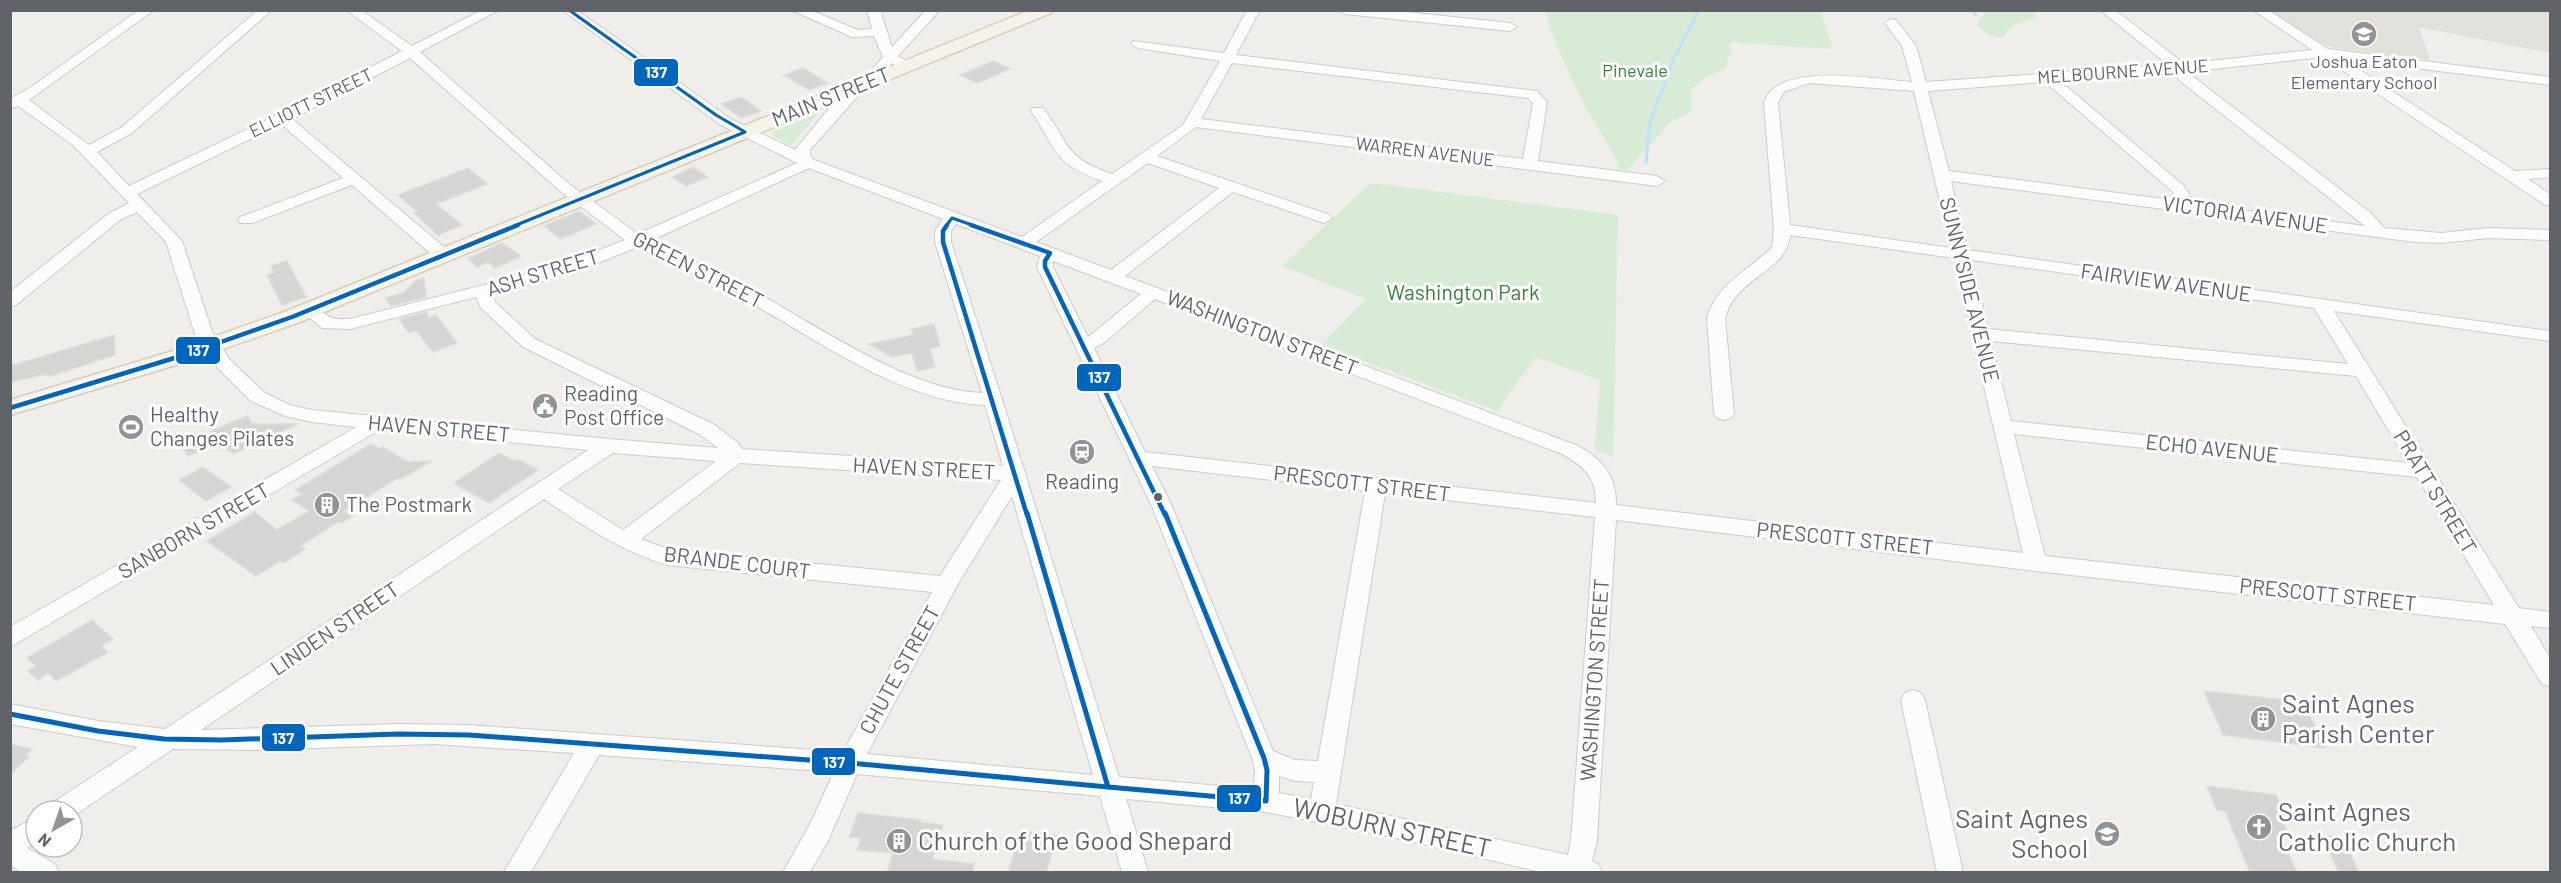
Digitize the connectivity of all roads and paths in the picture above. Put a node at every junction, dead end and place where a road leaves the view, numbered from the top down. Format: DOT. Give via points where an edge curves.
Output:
graph roads {
  1 [pos="148,10"];
  2 [pos="266,10"];
  3 [pos="352,10"];
  4 [pos="493,10"];
  5 [pos="568,10"];
  6 [pos="797,10"];
  7 [pos="873,10"];
  8 [pos="934,10"];
  9 [pos="1045,10"];
  10 [pos="1254,10"];
  11 [pos="1345,10"];
  12 [pos="2106,10"];
  13 [pos="2259,10"];
  14 [pos="1891,23"];
  15 [pos="1510,27"];
  16 [pos="879,32"];
  17 [pos="1138,44"];
  18 [pos="413,52"];
  19 [pos="2325,53"];
  20 [pos="890,57"];
  21 [pos="1228,58"];
  22 [pos="908,66"];
  23 [pos="2176,69"];
  24 [pos="882,77"];
  25 [pos="2048,78"];
  26 [pos="2550,81"];
  27 [pos="859,86"];
  28 [pos="1920,87"];
  29 [pos="15,102"];
  30 [pos="1038,111"];
  31 [pos="282,118"];
  32 [pos="1193,122"];
  33 [pos="745,132"];
  34 [pos="88,151"];
  35 [pos="1147,158"];
  36 [pos="809,163"];
  37 [pos="1530,165"];
  38 [pos="2550,172"];
  39 [pos="1941,175"];
  40 [pos="2512,176"];
  41 [pos="354,179"];
  42 [pos="1115,180"];
  43 [pos="1657,181"];
  44 [pos="1230,187"];
  45 [pos="134,198"];
  46 [pos="581,200"];
  47 [pos="2550,201"];
  48 [pos="2191,208"];
  49 [pos="952,218"];
  50 [pos="1324,218"];
  51 [pos="246,220"];
  52 [pos="1782,229"];
  53 [pos="2380,233"];
  54 [pos="2550,235"];
  55 [pos="638,241"];
  56 [pos="1024,243"];
  57 [pos="1050,253"];
  58 [pos="1960,254"];
  59 [pos="444,256"];
  60 [pos="1113,277"];
  61 [pos="482,292"];
  62 [pos="1153,292"];
  63 [pos="10,301"];
  64 [pos="2321,305"];
  65 [pos="310,310"];
  66 [pos="1980,334"];
  67 [pos="2550,336"];
  68 [pos="211,346"];
  69 [pos="1084,346"];
  70 [pos="2361,371"];
  71 [pos="993,399"];
  72 [pos="10,408"];
  73 [pos="1724,414"];
  74 [pos="377,423"];
  75 [pos="2002,426"];
  76 [pos="609,446"];
  77 [pos="736,456"];
  78 [pos="1140,458"];
  79 [pos="2422,471"];
  80 [pos="1015,474"];
  81 [pos="1377,485"];
  82 [pos="543,489"];
  83 [pos="1605,512"];
  84 [pos="625,540"];
  85 [pos="2036,563"];
  86 [pos="947,585"];
  87 [pos="2510,615"];
  88 [pos="2550,620"];
  89 [pos="10,638"];
  90 [pos="2550,677"];
  91 [pos="1913,700"];
  92 [pos="10,714"];
  93 [pos="169,740"];
  94 [pos="592,745"];
  95 [pos="1264,758"];
  96 [pos="850,763"];
  97 [pos="1328,770"];
  98 [pos="1108,788"];
  99 [pos="79,799"];
  100 [pos="1266,801"];
  101 [pos="1322,810"];
  102 [pos="24,837"];
  103 [pos="10,847"];
  104 [pos="1581,872"];
  105 [pos="46,873"];
  106 [pos="517,873"];
  107 [pos="796,873"];
  108 [pos="1135,873"];
  109 [pos="1950,873"];
  1 -- 29 [label="street"];
  2 -- 34 [label="street" via="127,130"];
  3 -- 18 [label="street, GREEN STREET"];
  4 -- 18 [label="street, ELLIOTT STREET"];
  5 -- 33 [label="street, WASHINGTON STREET" via="716,116"];
  6 -- 16 [label="street" via="856,33"];
  7 -- 16 [label="street"];
  8 -- 20 [label="street"];
  9 -- 22 [label="main road, MAIN STREET"];
  10 -- 21 [label="street"];
  11 -- 15 [label="street"];
  12 -- 23 [label="street" via="2140,34"];
  13 -- 19 [label="street"];
  14 -- 28 [label="street, SUNNYSIDE AVENUE" via="1909,46"];
  16 -- 20 [label="street"];
  17 -- 21 [label="street"];
  18 -- 31 [label="street, ELLIOTT STREET"];
  18 -- 46 [label="street, GREEN STREET"];
  19 -- 23 [label="street, MELBOURNE AVENUE"];
  19 -- 26 [label="street"];
  19 -- 40 [label="street"];
  20 -- 22 [label="street"];
  20 -- 24 [label="street" via="881,67"];
  21 -- 32 [label="street"];
  21 -- 37 [label="street" via="1525,92 1540,102"];
  22 -- 24 [label="main road, MAIN STREET"];
  23 -- 25 [label="street, MELBOURNE AVENUE"];
  23 -- 53 [label="street" via="2365,216"];
  24 -- 27 [label="main road, MAIN STREET"];
  25 -- 28 [label="street, MELBOURNE AVENUE"];
  25 -- 48 [label="street" via="2178,188"];
  27 -- 33 [label="main road, MAIN STREET"];
  27 -- 36 [label="street" via="803,149 802,156"];
  28 -- 39 [label="street, SUNNYSIDE AVENUE"];
  28 -- 52 [label="street, MELBOURNE AVENUE" via="1817,79 1795,82 1775,92 1771,103"];
  29 -- 34 [label="street, HAVEN STREET" via="68,133"];
  30 -- 42 [label="street" via="1070,160"];
  31 -- 41 [label="street"];
  31 -- 45 [label="street, ELLIOTT STREET"];
  32 -- 35 [label="street"];
  32 -- 37 [label="street, WARREN AVENUE"];
  33 -- 36 [label="street, WASHINGTON STREET"];
  33 -- 46 [label="main road, MAIN STREET"];
  34 -- 45 [label="street, HAVEN STREET"];
  35 -- 42 [label="street"];
  35 -- 44 [label="street"];
  36 -- 49 [label="street, WASHINGTON STREET"];
  36 -- 55 [label="street, ASH STREET"];
  37 -- 43 [label="street, WARREN AVENUE"];
  38 -- 40 [label="street"];
  39 -- 48 [label="street, VICTORIA AVENUE"];
  39 -- 58 [label="street, SUNNYSIDE AVENUE"];
  40 -- 47 [label="street"];
  41 -- 51 [label="street"];
  41 -- 59 [label="street"];
  42 -- 56 [label="street"];
  44 -- 50 [label="street"];
  44 -- 60 [label="street"];
  45 -- 63 [label="street, ELLIOTT STREET"];
  45 -- 68 [label="street, HAVEN STREET" via="176,244"];
  46 -- 55 [label="street, GREEN STREET"];
  46 -- 59 [label="main road, MAIN STREET"];
  48 -- 53 [label="street, VICTORIA AVENUE"];
  49 -- 56 [label="street, WASHINGTON STREET"];
  49 -- 71 [label="street" via="942,239"];
  52 -- 58 [label="street, FAIRVIEW AVENUE"];
  52 -- 73 [label="street" via="1778,251 1732,288 1718,309"];
  53 -- 54 [label="street, VICTORIA AVENUE" via="2428,238"];
  55 -- 61 [label="street, ASH STREET" via="568,269"];
  55 -- 71 [label="street, GREEN STREET" via="736,288 898,377 960,398"];
  56 -- 57 [label="street, WASHINGTON STREET"];
  57 -- 60 [label="street, WASHINGTON STREET"];
  57 -- 69 [label="street" via="1045,265"];
  58 -- 64 [label="street, FAIRVIEW AVENUE"];
  58 -- 66 [label="street, SUNNYSIDE AVENUE"];
  59 -- 65 [label="main road, MAIN STREET"];
  60 -- 62 [label="street, WASHINGTON STREET"];
  61 -- 65 [label="street, ASH STREET" via="350,324 328,324"];
  61 -- 77 [label="street" via="487,304 529,343 706,429"];
  62 -- 69 [label="street"];
  62 -- 83 [label="street, WASHINGTON STREET" via="1574,452 1602,476"];
  64 -- 67 [label="street, FAIRVIEW AVENUE"];
  64 -- 70 [label="street, PRATT STREET"];
  65 -- 68 [label="main road, MAIN STREET"];
  66 -- 70 [label="street"];
  66 -- 75 [label="street, SUNNYSIDE AVENUE"];
  68 -- 72 [label="main road, MAIN STREET"];
  68 -- 74 [label="street, HAVEN STREET" via="242,383 273,405 312,416"];
  69 -- 78 [label="street"];
  70 -- 79 [label="street, PRATT STREET"];
  71 -- 80 [label="street"];
  74 -- 76 [label="street, HAVEN STREET"];
  74 -- 89 [label="street, SANBORN STREET"];
  75 -- 79 [label="street, ECHO AVENUE"];
  75 -- 85 [label="street, SUNNYSIDE AVENUE"];
  76 -- 77 [label="street, HAVEN STREET"];
  76 -- 82 [label="street, LINDEN STREET"];
  77 -- 80 [label="street, HAVEN STREET"];
  77 -- 84 [label="street"];
  78 -- 81 [label="street, PRESCOTT STREET"];
  78 -- 95 [label="street"];
  79 -- 87 [label="street, PRATT STREET"];
  80 -- 86 [label="street, CHUTE STREET"];
  80 -- 98 [label="street"];
  81 -- 83 [label="street, PRESCOTT STREET"];
  81 -- 97 [label="street"];
  82 -- 84 [label="street, BRANDE COURT"];
  82 -- 93 [label="street, LINDEN STREET"];
  83 -- 85 [label="street, PRESCOTT STREET"];
  83 -- 104 [label="street, WASHINGTON STREET"];
  84 -- 86 [label="street, BRANDE COURT" via="654,553 690,561"];
  85 -- 87 [label="street, PRESCOTT STREET"];
  86 -- 96 [label="street, CHUTE STREET"];
  87 -- 88 [label="street, PRESCOTT STREET"];
  87 -- 90 [label="street, PRATT STREET"];
  91 -- 109 [label="street"];
  92 -- 93 [label="street, WOBURN STREET"];
  93 -- 94 [label="street, WOBURN STREET" via="431,733"];
  93 -- 99 [label="street, LINDEN STREET"];
  94 -- 96 [label="street, WOBURN STREET"];
  94 -- 106 [label="street"];
  95 -- 97 [label="street" via="1297,772"];
  95 -- 100 [label="street"];
  96 -- 98 [label="street, WOBURN STREET"];
  96 -- 107 [label="street, CHUTE STREET" via="819,833"];
  97 -- 101 [label="street"];
  98 -- 100 [label="street, WOBURN STREET"];
  98 -- 108 [label="street"];
  100 -- 101 [label="street, WOBURN STREET"];
  101 -- 104 [label="street, WOBURN STREET"];
  102 -- 103 [label="street"];
  103 -- 105 [label="street"];
}
